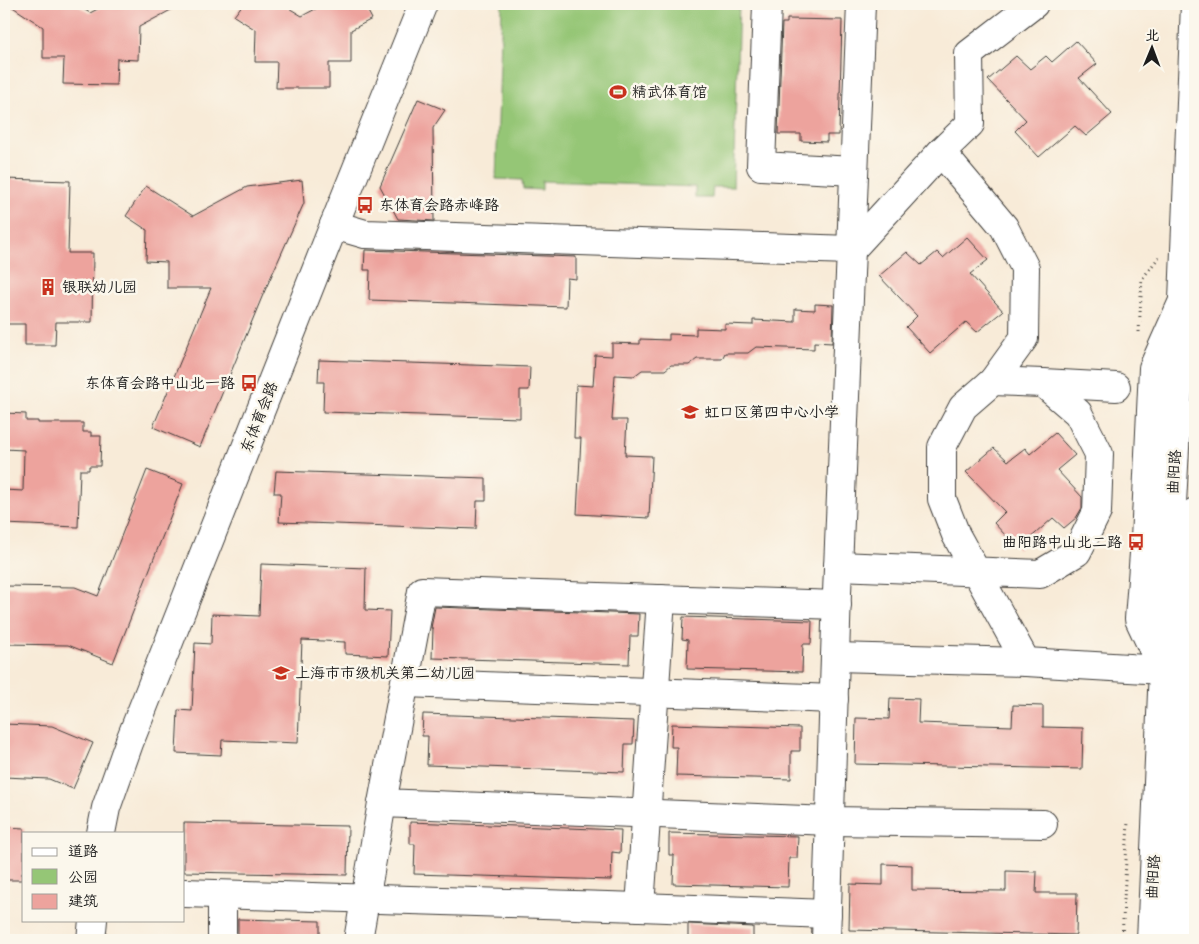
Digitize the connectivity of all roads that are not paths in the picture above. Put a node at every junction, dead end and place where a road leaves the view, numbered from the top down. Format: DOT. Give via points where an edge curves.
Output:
graph roads {
  1 [pos="423,4"];
  2 [pos="767,4"];
  3 [pos="860,4"];
  4 [pos="1034,4"];
  5 [pos="1194,4"];
  6 [pos="941,152"];
  7 [pos="854,171"];
  8 [pos="334,225"];
  9 [pos="850,250"];
  10 [pos="992,381"];
  11 [pos="1043,383"];
  12 [pos="1116,387"];
  13 [pos="1195,512"];
  14 [pos="838,566"];
  15 [pos="975,570"];
  16 [pos="662,599"];
  17 [pos="836,605"];
  18 [pos="835,657"];
  19 [pos="1026,662"];
  20 [pos="1163,670"];
  21 [pos="405,683"];
  22 [pos="655,692"];
  23 [pos="834,699"];
  24 [pos="382,803"];
  25 [pos="647,814"];
  26 [pos="830,821"];
  27 [pos="1043,824"];
  28 [pos="1195,830"];
  29 [pos="101,832"];
  30 [pos="1178,869"];
  31 [pos="185,893"];
  32 [pos="222,894"];
  33 [pos="365,900"];
  34 [pos="640,907"];
  35 [pos="93,922"];
  36 [pos="827,927"];
  37 [pos="91,940"];
  38 [pos="222,940"];
  39 [pos="358,940"];
  40 [pos="1151,940"];
  41 [pos="1176,940"];
  1 -- 8 [label="main road, 东体育会路"];
  2 -- 7 [label="main road" via="761,166"];
  3 -- 7 [label="main road"];
  4 -- 6 [label="main road" via="969,54 970,124"];
  5 -- 20 [label="main road, 曲阳路" via="1183,300"];
  6 -- 9 [label="main road"];
  6 -- 10 [label="main road" via="1004,227 1025,268 1024,338"];
  7 -- 9 [label="main road"];
  8 -- 9 [label="main road" via="365,234"];
  8 -- 29 [label="main road, 东体育会路" via="129,743 106,808"];
  9 -- 14 [label="main road"];
  10 -- 11 [label="main road"];
  10 -- 15 [label="main road" via="963,407 942,447 942,499"];
  11 -- 12 [label="main road"];
  11 -- 15 [label="main road" via="1078,413 1099,454 1097,512 1077,552 1040,574"];
  13 -- 30 [label="main road, 曲阳路"];
  14 -- 15 [label="main road"];
  14 -- 17 [label="main road"];
  15 -- 19 [label="main road"];
  16 -- 17 [label="main road"];
  16 -- 21 [label="main road" via="422,591"];
  16 -- 22 [label="main road"];
  17 -- 18 [label="main road"];
  18 -- 19 [label="main road"];
  18 -- 23 [label="main road"];
  19 -- 20 [label="main road"];
  20 -- 40 [label="main road, 曲阳路"];
  21 -- 22 [label="main road"];
  21 -- 24 [label="main road"];
  22 -- 23 [label="main road"];
  22 -- 25 [label="main road"];
  23 -- 26 [label="main road"];
  24 -- 25 [label="main road"];
  24 -- 33 [label="main road"];
  25 -- 26 [label="main road"];
  25 -- 34 [label="main road"];
  26 -- 27 [label="main road"];
  26 -- 36 [label="main road"];
  28 -- 30 [label="main road"];
  30 -- 41 [label="main road, 曲阳路"];
  31 -- 32 [label="main road"];
  32 -- 33 [label="main road"];
  32 -- 38 [label="main road"];
  33 -- 34 [label="main road"];
  33 -- 39 [label="main road"];
  34 -- 36 [label="main road"];
  35 -- 37 [label="main road"];
}
